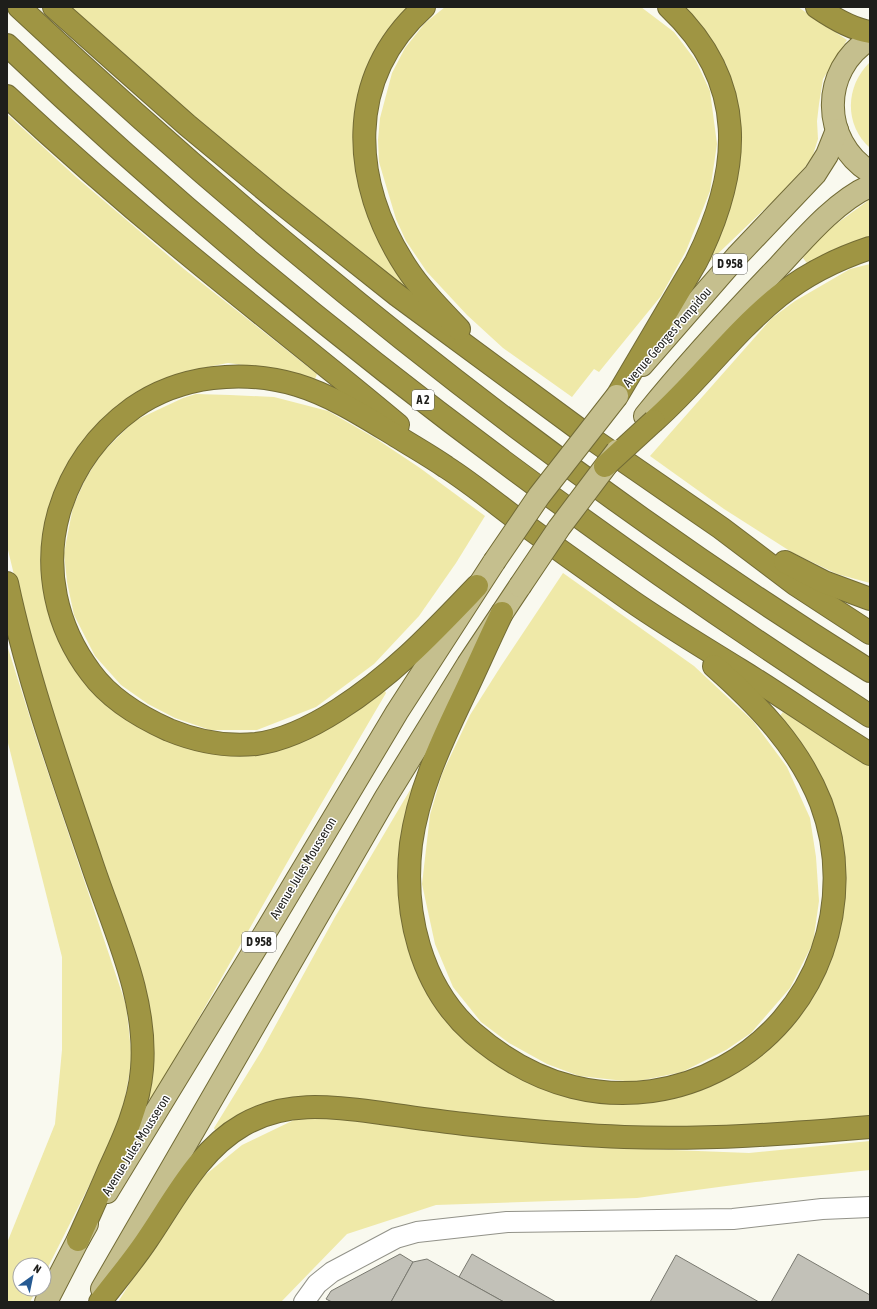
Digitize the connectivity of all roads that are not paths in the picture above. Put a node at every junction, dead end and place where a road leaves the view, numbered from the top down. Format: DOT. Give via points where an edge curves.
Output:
graph roads {
  1 [pos="19,7"];
  2 [pos="54,7"];
  3 [pos="424,7"];
  4 [pos="669,7"];
  5 [pos="817,7"];
  6 [pos="870,32"];
  7 [pos="870,39"];
  8 [pos="7,45"];
  9 [pos="7,96"];
  10 [pos="836,130"];
  11 [pos="870,172"];
  12 [pos="870,186"];
  13 [pos="870,248"];
  14 [pos="508,376"];
  15 [pos="617,396"];
  16 [pos="650,419"];
  17 [pos="605,466"];
  18 [pos="447,467"];
  19 [pos="721,528"];
  20 [pos="7,582"];
  21 [pos="477,586"];
  22 [pos="870,599"];
  23 [pos="502,613"];
  24 [pos="667,626"];
  25 [pos="870,633"];
  26 [pos="870,671"];
  27 [pos="870,716"];
  28 [pos="870,754"];
  29 [pos="870,1127"];
  30 [pos="870,1206"];
  31 [pos="78,1240"];
  32 [pos="46,1302"];
  33 [pos="94,1302"];
  34 [pos="100,1302"];
  35 [pos="304,1302"];
  1 -- 26 [label="highway" via="130,110 225,192 365,309 457,381 677,544"];
  2 -- 14 [label="highway" via="187,125 275,198 417,311"];
  3 -- 14 [label="highway" via="396,38 380,66 366,107 366,168 384,226 407,268 440,310"];
  4 -- 15 [label="highway" via="698,37 720,80 730,125 728,176 706,244"];
  5 -- 6 [label="highway" via="843,23"];
  7 -- 10 [label="main road" via="851,55 837,80 833,94"];
  8 -- 27 [label="highway, A 2" via="233,247 474,440 653,570"];
  9 -- 18 [label="highway" via="180,248 363,395"];
  10 -- 11 [label="main road" via="856,162"];
  10 -- 15 [label="main road, Avenue Georges Pompidou / D 958" via="827,155 815,174 733,261"];
  12 -- 16 [label="main road, D 958" via="845,202 808,234 713,335"];
  13 -- 16 [label="highway" via="822,268 779,296 747,325 683,394"];
  14 -- 19 [label="highway" via="595,441"];
  15 -- 21 [label="main road, Avenue Jules Mousseron / D 958, bridge" via="544,491"];
  16 -- 17 [label="highway, bridge"];
  17 -- 23 [label="main road, D 958, bridge" via="559,528"];
  18 -- 21 [label="highway" via="356,412 297,385 235,376 200,380 172,388 142,403 116,422 95,443 77,469 64,498 54,532 52,566 56,599 67,633 83,662 102,687 148,719 180,734 217,744 238,745 256,744 291,735 340,708 399,665"];
  18 -- 24 [label="highway"];
  19 -- 22 [label="highway" via="824,582"];
  19 -- 25 [label="highway" via="795,584"];
  20 -- 31 [label="highway" via="15,620 64,784 125,959 141,1022 143,1052 136,1102 125,1136"];
  21 -- 31 [label="main road, Avenue Jules Mousseron / D 958" via="401,705"];
  23 -- 24 [label="highway" via="437,753 418,806 410,859 409,893 413,924 422,956 436,987 452,1010 477,1036 508,1059 542,1077 574,1088 606,1093 642,1093 676,1087 725,1067 755,1047 780,1023 806,987 825,944 832,914 835,882 833,850 821,804 808,775 781,734 759,709 735,684"];
  23 -- 33 [label="main road, D 958" via="386,797"];
  24 -- 28 [label="highway"];
  29 -- 34 [label="highway" via="753,1136 646,1138 491,1127 341,1108 310,1106 280,1110 244,1124 210,1152 183,1185 147,1240"];
  30 -- 35 [label="lane" via="733,1219 506,1222 417,1232 396,1238 332,1272 317,1284"];
  31 -- 32 [label="main road, Avenue Jules Mousseron / D 958"];
}
